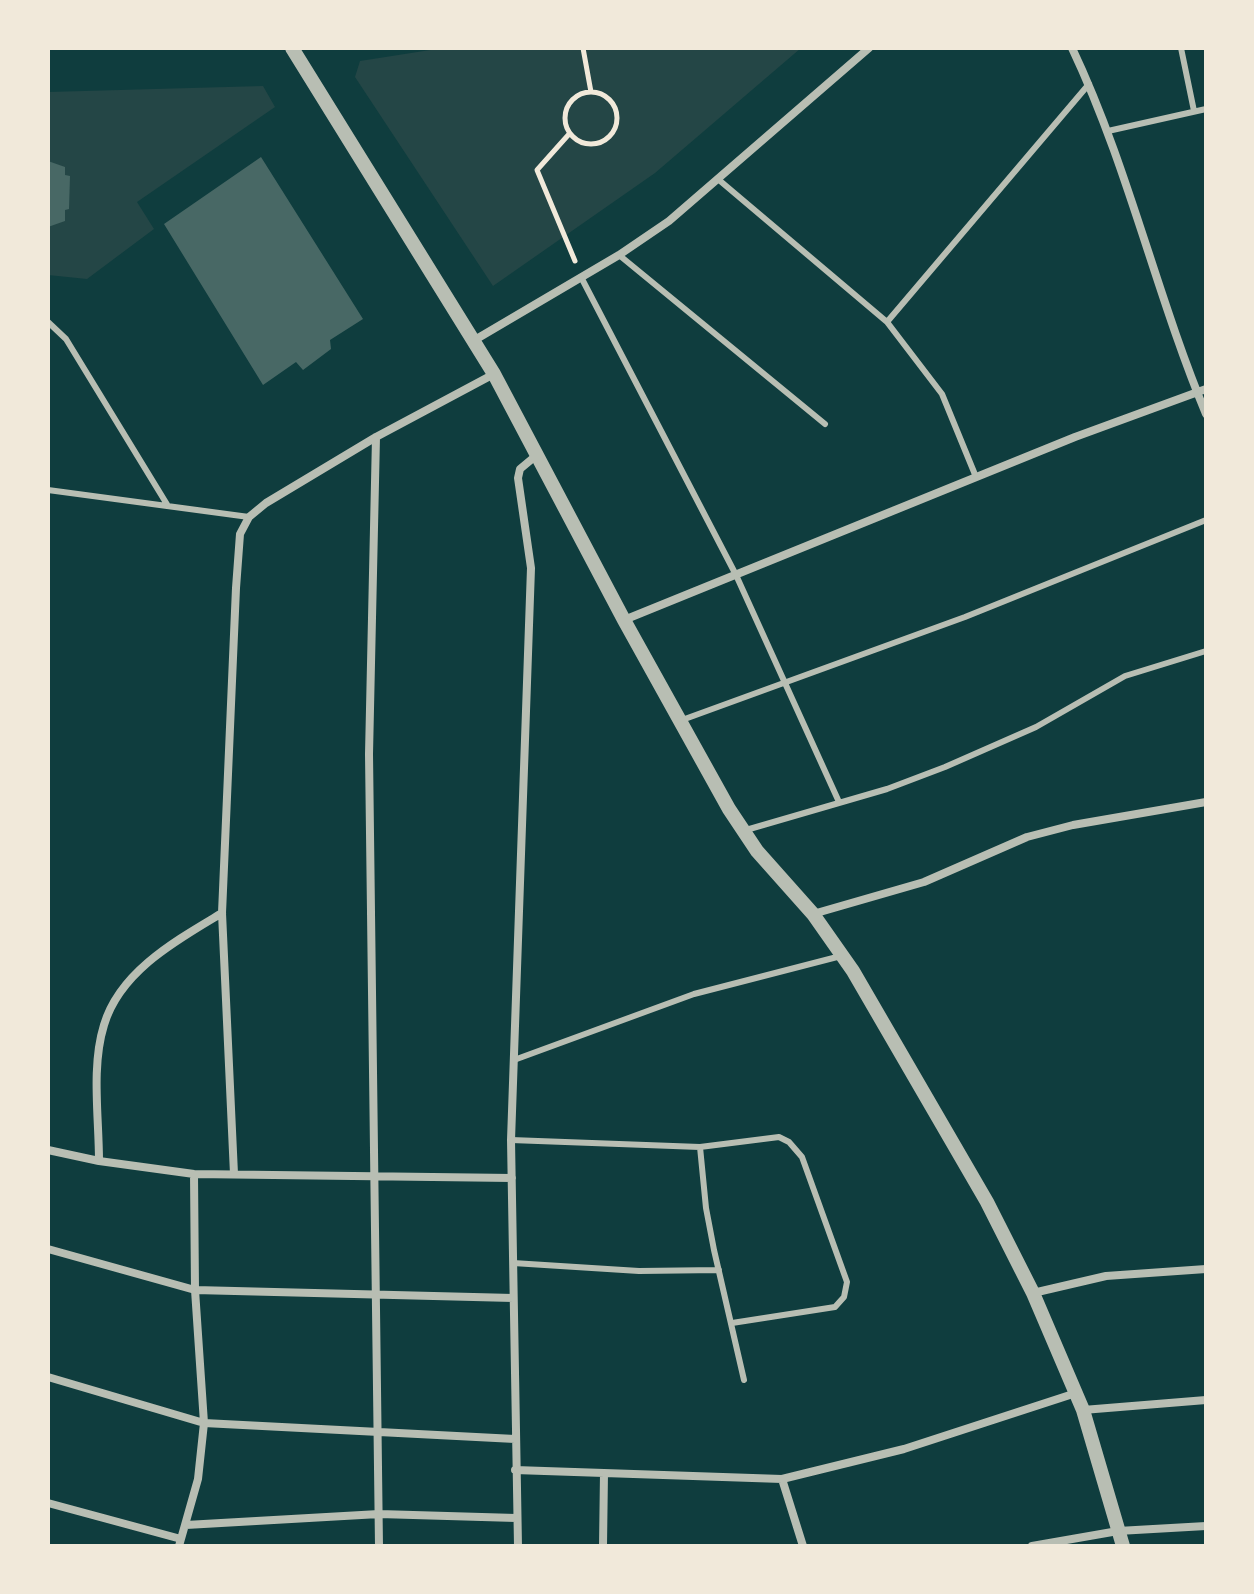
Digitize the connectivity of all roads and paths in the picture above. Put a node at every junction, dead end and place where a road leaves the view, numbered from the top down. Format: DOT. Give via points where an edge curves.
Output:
graph roads {
  1 [pos="292,48"];
  2 [pos="583,48"];
  3 [pos="869,48"];
  4 [pos="1072,48"];
  5 [pos="1181,48"];
  6 [pos="1089,83"];
  7 [pos="591,92"];
  8 [pos="1206,109"];
  9 [pos="1194,111"];
  10 [pos="1108,131"];
  11 [pos="570,133"];
  12 [pos="719,180"];
  13 [pos="619,255"];
  14 [pos="581,277"];
  15 [pos="48,322"];
  16 [pos="887,322"];
  17 [pos="473,341"];
  18 [pos="494,374"];
  19 [pos="1201,391"];
  20 [pos="1206,414"];
  21 [pos="825,424"];
  22 [pos="376,437"];
  23 [pos="538,454"];
  24 [pos="976,477"];
  25 [pos="48,490"];
  26 [pos="168,506"];
  27 [pos="249,517"];
  28 [pos="1206,520"];
  29 [pos="736,575"];
  30 [pos="624,620"];
  31 [pos="1206,651"];
  32 [pos="786,683"];
  33 [pos="679,721"];
  34 [pos="839,802"];
  35 [pos="1206,802"];
  36 [pos="743,831"];
  37 [pos="222,913"];
  38 [pos="813,914"];
  39 [pos="841,956"];
  40 [pos="514,1060"];
  41 [pos="511,1140"];
  42 [pos="700,1147"];
  43 [pos="48,1150"];
  44 [pos="99,1161"];
  45 [pos="194,1174"];
  46 [pos="234,1174"];
  47 [pos="374,1177"];
  48 [pos="512,1178"];
  49 [pos="48,1249"];
  50 [pos="513,1263"];
  51 [pos="1206,1269"];
  52 [pos="719,1270"];
  53 [pos="195,1290"];
  54 [pos="1033,1293"];
  55 [pos="374,1296"];
  56 [pos="513,1298"];
  57 [pos="732,1323"];
  58 [pos="48,1377"];
  59 [pos="744,1380"];
  60 [pos="1076,1393"];
  61 [pos="1206,1400"];
  62 [pos="1083,1410"];
  63 [pos="204,1423"];
  64 [pos="379,1432"];
  65 [pos="515,1439"];
  66 [pos="515,1470"];
  67 [pos="604,1473"];
  68 [pos="782,1479"];
  69 [pos="48,1503"];
  70 [pos="379,1514"];
  71 [pos="516,1518"];
  72 [pos="186,1525"];
  73 [pos="1206,1526"];
  74 [pos="1118,1531"];
  75 [pos="180,1542"];
  76 [pos="379,1546"];
  77 [pos="518,1546"];
  78 [pos="603,1546"];
  79 [pos="803,1546"];
  80 [pos="1032,1546"];
  81 [pos="1123,1546"];
  1 -- 17 [label="street"];
  2 -- 7 [label="path"];
  3 -- 12 [label="street"];
  4 -- 6 [label="street"];
  5 -- 9 [label="lane"];
  6 -- 10 [label="street"];
  6 -- 16 [label="lane"];
  7 -- 11 [label="path" via="579,95 567,108"];
  7 -- 11 [label="path" via="605,96 615,108 613,132 592,144"];
  8 -- 9 [label="lane"];
  9 -- 10 [label="lane"];
  10 -- 19 [label="street"];
  11 -- 14 [label="path" via="537,170"];
  12 -- 13 [label="street"];
  12 -- 16 [label="lane"];
  13 -- 14 [label="street"];
  13 -- 21 [label="lane"];
  14 -- 17 [label="street"];
  14 -- 29 [label="lane"];
  15 -- 26 [label="lane" via="66,339"];
  16 -- 24 [label="lane" via="942,394"];
  17 -- 18 [label="street"];
  18 -- 22 [label="street"];
  18 -- 23 [label="street"];
  19 -- 20 [label="street"];
  19 -- 24 [label="street"];
  22 -- 27 [label="street"];
  22 -- 47 [label="street" via="369,754"];
  23 -- 30 [label="street"];
  23 -- 40 [label="street" via="520,469 518,478 531,568"];
  24 -- 29 [label="street"];
  25 -- 26 [label="lane"];
  26 -- 27 [label="lane"];
  27 -- 37 [label="street" via="240,534 236,588"];
  28 -- 32 [label="lane"];
  29 -- 30 [label="street"];
  29 -- 32 [label="lane"];
  30 -- 33 [label="street"];
  31 -- 34 [label="lane" via="1125,676 1036,727 945,767"];
  32 -- 33 [label="lane"];
  32 -- 34 [label="lane"];
  33 -- 36 [label="street"];
  34 -- 36 [label="lane"];
  35 -- 38 [label="street" via="1027,837 924,882"];
  36 -- 38 [label="street"];
  37 -- 44 [label="street" via="152,960 110,1010 98,1060"];
  37 -- 46 [label="street"];
  38 -- 39 [label="street"];
  39 -- 40 [label="lane" via="694,994"];
  39 -- 54 [label="street" via="987,1202"];
  40 -- 41 [label="street"];
  41 -- 42 [label="lane"];
  41 -- 48 [label="street"];
  42 -- 52 [label="lane"];
  42 -- 57 [label="lane" via="779,1137 789,1142 802,1157 847,1282 835,1307"];
  43 -- 44 [label="street"];
  44 -- 45 [label="street"];
  45 -- 46 [label="street"];
  45 -- 53 [label="street"];
  46 -- 47 [label="street"];
  47 -- 48 [label="street"];
  47 -- 55 [label="street"];
  48 -- 50 [label="street"];
  49 -- 53 [label="street"];
  50 -- 52 [label="lane"];
  50 -- 56 [label="street"];
  51 -- 54 [label="street" via="1106,1276"];
  52 -- 57 [label="lane"];
  53 -- 55 [label="street"];
  53 -- 63 [label="street"];
  54 -- 60 [label="street"];
  55 -- 56 [label="street"];
  55 -- 64 [label="street"];
  56 -- 65 [label="street"];
  57 -- 59 [label="lane"];
  58 -- 63 [label="street"];
  60 -- 62 [label="street"];
  60 -- 68 [label="street" via="904,1449"];
  61 -- 62 [label="street"];
  62 -- 74 [label="street"];
  63 -- 64 [label="street"];
  63 -- 72 [label="street"];
  64 -- 65 [label="street"];
  64 -- 70 [label="street"];
  65 -- 66 [label="street"];
  66 -- 67 [label="street"];
  66 -- 71 [label="street"];
  67 -- 68 [label="street"];
  67 -- 78 [label="street"];
  68 -- 79 [label="street"];
  69 -- 75 [label="street"];
  70 -- 71 [label="street"];
  70 -- 72 [label="street"];
  70 -- 76 [label="street"];
  71 -- 77 [label="street"];
  72 -- 75 [label="street"];
  73 -- 74 [label="street"];
  74 -- 80 [label="street"];
  74 -- 81 [label="street"];
}
